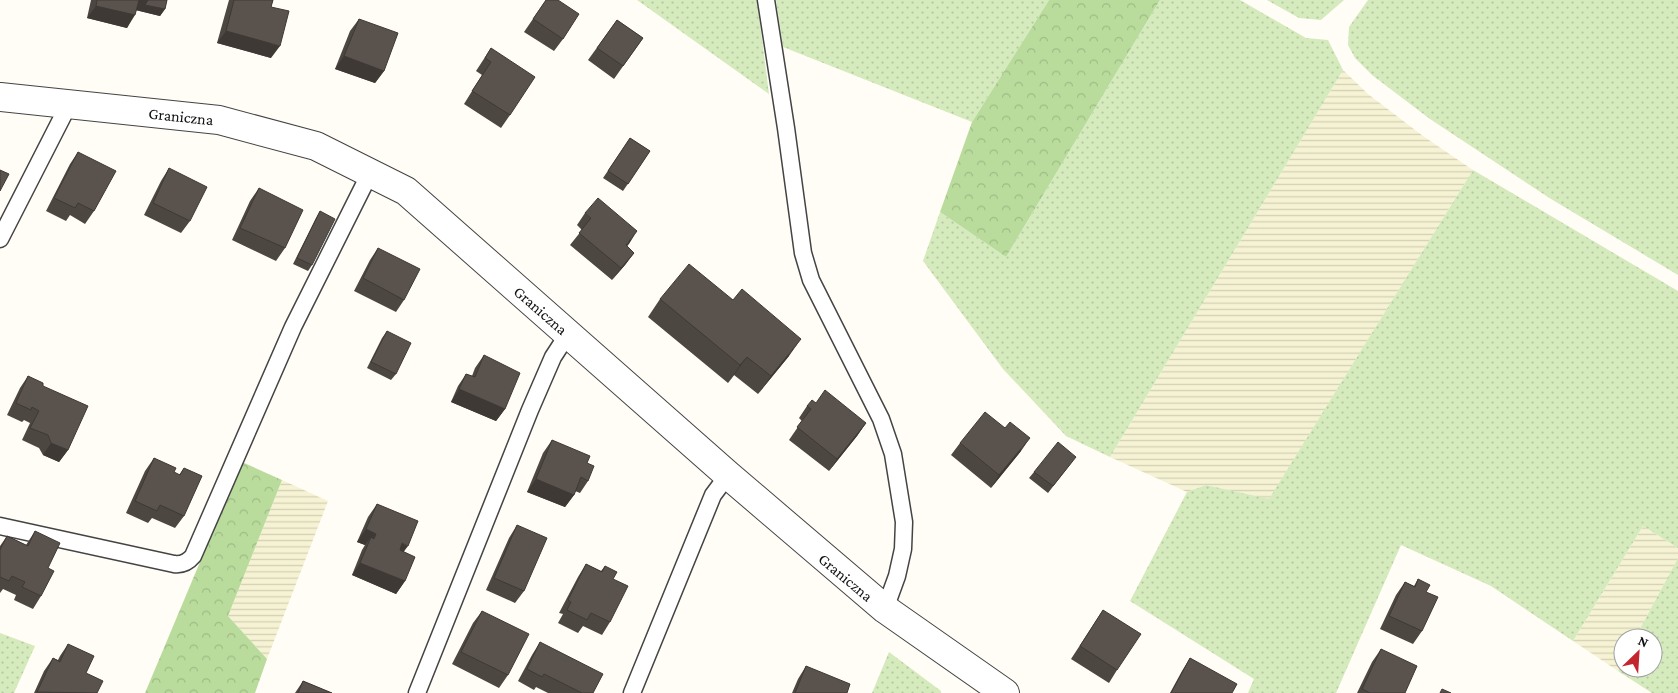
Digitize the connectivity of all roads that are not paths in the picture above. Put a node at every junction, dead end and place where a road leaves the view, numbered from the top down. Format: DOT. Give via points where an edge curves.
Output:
graph roads {
  1 [pos="766,0"];
  2 [pos="0,97"];
  3 [pos="69,104"];
  4 [pos="370,173"];
  5 [pos="0,239"];
  6 [pos="568,334"];
  7 [pos="728,475"];
  8 [pos="0,526"];
  9 [pos="885,609"];
  10 [pos="417,693"];
  11 [pos="632,693"];
  12 [pos="1005,693"];
  1 -- 9 [label="lane" via="803,253 811,280 881,419 893,454 904,522 903,549"];
  2 -- 3 [label="street, Graniczna"];
  3 -- 4 [label="street, Graniczna" via="219,120 316,146"];
  3 -- 5 [label="lane"];
  4 -- 6 [label="street, Graniczna" via="406,191"];
  4 -- 8 [label="lane" via="293,327 190,559 174,564"];
  6 -- 7 [label="street, Graniczna"];
  6 -- 10 [label="lane" via="553,357 530,410"];
  7 -- 9 [label="street, Graniczna"];
  7 -- 11 [label="lane" via="714,495"];
  9 -- 12 [label="street, Graniczna"];
}
